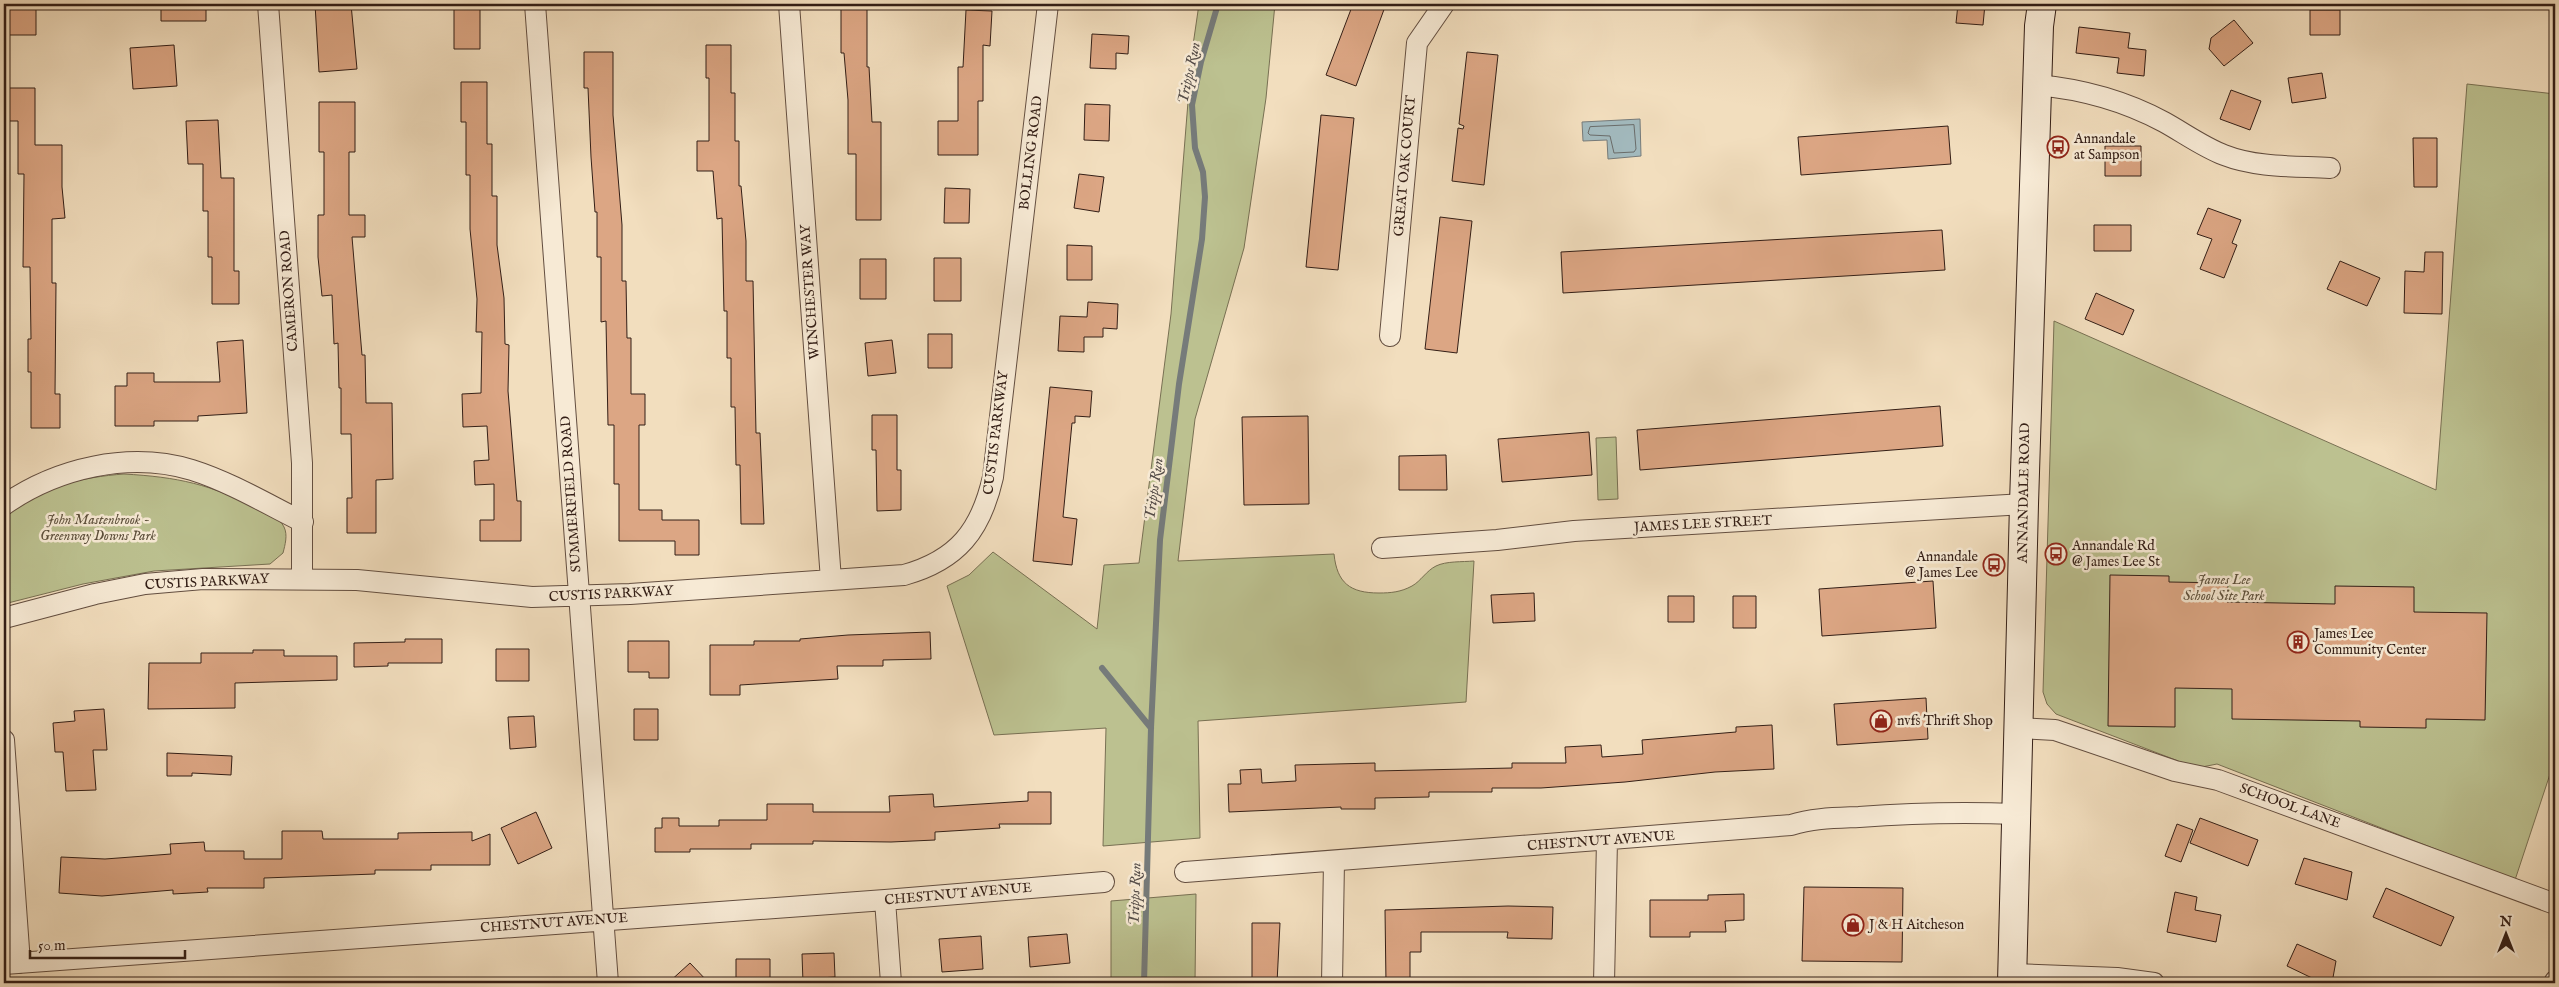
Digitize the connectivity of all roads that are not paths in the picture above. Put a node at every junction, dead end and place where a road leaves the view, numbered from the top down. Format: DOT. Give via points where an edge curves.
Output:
graph roads {
  1 [pos="268,4"];
  2 [pos="535,4"];
  3 [pos="789,4"];
  4 [pos="1048,4"];
  5 [pos="1444,4"];
  6 [pos="2042,4"];
  7 [pos="2037,84"];
  8 [pos="2330,168"];
  9 [pos="1012,302"];
  10 [pos="1390,336"];
  11 [pos="2024,504"];
  12 [pos="4,505"];
  13 [pos="302,522"];
  14 [pos="1382,548"];
  15 [pos="302,578"];
  16 [pos="831,580"];
  17 [pos="578,596"];
  18 [pos="4,618"];
  19 [pos="2019,728"];
  20 [pos="4,740"];
  21 [pos="2017,814"];
  22 [pos="1607,840"];
  23 [pos="1334,861"];
  24 [pos="1185,872"];
  25 [pos="1104,882"];
  26 [pos="885,900"];
  27 [pos="2555,904"];
  28 [pos="603,919"];
  29 [pos="12,963"];
  30 [pos="2013,979"];
  31 [pos="608,983"];
  32 [pos="891,983"];
  33 [pos="1332,983"];
  34 [pos="1604,983"];
  35 [pos="2154,983"];
  1 -- 13 [label="street, CAMERON ROAD" via="302,463"];
  2 -- 17 [label="street, SUMMERFIELD ROAD"];
  3 -- 16 [label="street, WINCHESTER WAY"];
  4 -- 9 [label="street, BOLLING ROAD"];
  5 -- 10 [label="street, GREAT OAK COURT" via="1417,43"];
  6 -- 7 [label="main road, ANNANDALE ROAD"];
  7 -- 8 [label="street" via="2074,89 2105,98 2163,121 2224,155 2244,162"];
  7 -- 11 [label="main road, ANNANDALE ROAD"];
  9 -- 16 [label="street, CUSTIS PARKWAY" via="993,477 988,502 976,526 956,550 926,569 904,575"];
  11 -- 14 [label="street, JAMES LEE STREET" via="1574,531"];
  11 -- 19 [label="main road, ANNANDALE ROAD"];
  12 -- 13 [label="street" via="64,474 93,466 129,462 192,470"];
  13 -- 15 [label="street, CAMERON ROAD"];
  15 -- 17 [label="street, CUSTIS PARKWAY" via="532,597"];
  15 -- 18 [label="street, CUSTIS PARKWAY" via="204,579 145,584"];
  16 -- 17 [label="street, CUSTIS PARKWAY"];
  17 -- 28 [label="street, SUMMERFIELD ROAD"];
  19 -- 21 [label="main road, ANNANDALE ROAD"];
  19 -- 27 [label="street, SCHOOL LANE" via="2055,730 2175,771 2218,780"];
  20 -- 29 [label="street"];
  21 -- 22 [label="street, CHESTNUT AVENUE" via="1953,812 1806,820 1791,825"];
  21 -- 30 [label="main road, ANNANDALE ROAD"];
  22 -- 23 [label="street, CHESTNUT AVENUE"];
  22 -- 34 [label="street"];
  23 -- 24 [label="street, CHESTNUT AVENUE"];
  23 -- 33 [label="street"];
  25 -- 26 [label="street, CHESTNUT AVENUE"];
  26 -- 28 [label="street, CHESTNUT AVENUE"];
  26 -- 32 [label="street"];
  28 -- 29 [label="street, CHESTNUT AVENUE"];
  28 -- 31 [label="street, SUMMERFIELD ROAD"];
  30 -- 35 [label="street" via="2117,978"];
}
